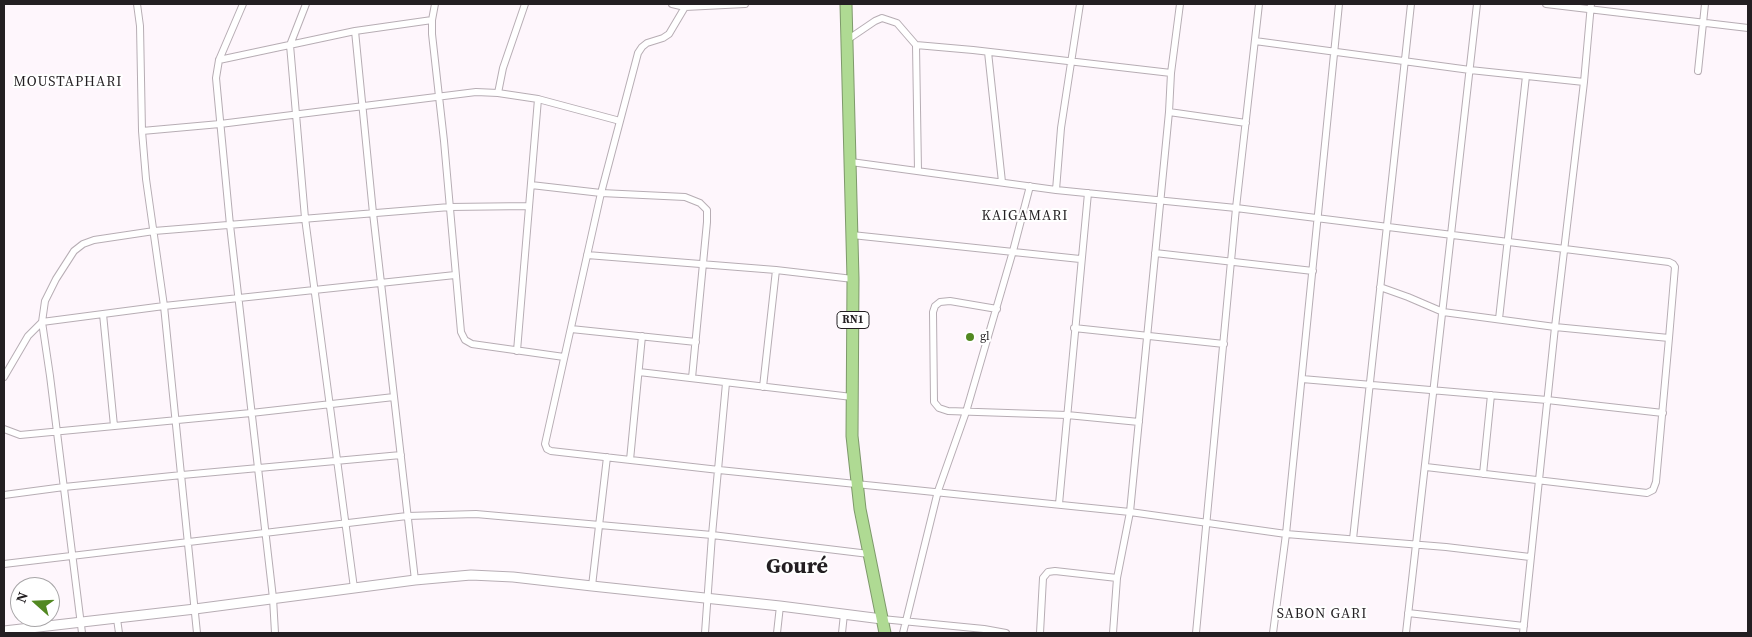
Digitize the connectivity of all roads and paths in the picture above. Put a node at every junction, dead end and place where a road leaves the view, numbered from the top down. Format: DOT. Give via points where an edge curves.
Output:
graph roads {
  1 [pos="136,4"];
  2 [pos="243,4"];
  3 [pos="306,4"];
  4 [pos="435,4"];
  5 [pos="525,4"];
  6 [pos="672,4"];
  7 [pos="745,4"];
  8 [pos="846,4"];
  9 [pos="1080,4"];
  10 [pos="1180,4"];
  11 [pos="1259,4"];
  12 [pos="1340,4"];
  13 [pos="1411,4"];
  14 [pos="1477,4"];
  15 [pos="1546,4"];
  16 [pos="1705,4"];
  17 [pos="694,5"];
  18 [pos="1591,6"];
  19 [pos="685,8"];
  20 [pos="432,20"];
  21 [pos="1703,23"];
  22 [pos="1748,28"];
  23 [pos="355,32"];
  24 [pos="847,40"];
  25 [pos="1255,41"];
  26 [pos="290,45"];
  27 [pos="916,45"];
  28 [pos="988,52"];
  29 [pos="1335,52"];
  30 [pos="219,60"];
  31 [pos="1072,62"];
  32 [pos="1405,62"];
  33 [pos="1470,70"];
  34 [pos="1698,71"];
  35 [pos="1171,73"];
  36 [pos="1526,76"];
  37 [pos="1584,82"];
  38 [pos="498,93"];
  39 [pos="439,96"];
  40 [pos="538,99"];
  41 [pos="362,106"];
  42 [pos="1169,112"];
  43 [pos="296,115"];
  44 [pos="620,121"];
  45 [pos="1246,123"];
  46 [pos="220,124"];
  47 [pos="142,131"];
  48 [pos="851,162"];
  49 [pos="918,171"];
  50 [pos="1002,182"];
  51 [pos="530,185"];
  52 [pos="1030,186"];
  53 [pos="1056,190"];
  54 [pos="601,193"];
  55 [pos="1088,193"];
  56 [pos="1160,200"];
  57 [pos="529,206"];
  58 [pos="450,207"];
  59 [pos="1236,208"];
  60 [pos="373,213"];
  61 [pos="305,218"];
  62 [pos="1319,218"];
  63 [pos="230,224"];
  64 [pos="1387,227"];
  65 [pos="154,231"];
  66 [pos="852,235"];
  67 [pos="1450,235"];
  68 [pos="1508,243"];
  69 [pos="1565,250"];
  70 [pos="1013,251"];
  71 [pos="1155,253"];
  72 [pos="587,255"];
  73 [pos="1080,259"];
  74 [pos="1232,261"];
  75 [pos="703,264"];
  76 [pos="776,270"];
  77 [pos="1313,271"];
  78 [pos="455,276"];
  79 [pos="853,278"];
  80 [pos="381,284"];
  81 [pos="1380,287"];
  82 [pos="314,290"];
  83 [pos="238,299"];
  84 [pos="164,306"];
  85 [pos="997,309"];
  86 [pos="1443,312"];
  87 [pos="103,314"];
  88 [pos="1499,319"];
  89 [pos="42,322"];
  90 [pos="1555,327"];
  91 [pos="1074,328"];
  92 [pos="571,329"];
  93 [pos="1148,334"];
  94 [pos="642,336"];
  95 [pos="1669,338"];
  96 [pos="696,342"];
  97 [pos="1224,344"];
  98 [pos="517,351"];
  99 [pos="564,357"];
  100 [pos="639,372"];
  101 [pos="4,377"];
  102 [pos="692,378"];
  103 [pos="1302,379"];
  104 [pos="726,382"];
  105 [pos="1369,385"];
  106 [pos="763,387"];
  107 [pos="1434,391"];
  108 [pos="1491,395"];
  109 [pos="394,397"];
  110 [pos="852,397"];
  111 [pos="1547,400"];
  112 [pos="329,405"];
  113 [pos="966,412"];
  114 [pos="251,413"];
  115 [pos="1663,413"];
  116 [pos="1067,415"];
  117 [pos="177,420"];
  118 [pos="4,422"];
  119 [pos="1139,422"];
  120 [pos="114,426"];
  121 [pos="4,429"];
  122 [pos="57,431"];
  123 [pos="400,455"];
  124 [pos="607,457"];
  125 [pos="630,460"];
  126 [pos="336,461"];
  127 [pos="1426,467"];
  128 [pos="257,468"];
  129 [pos="718,470"];
  130 [pos="1483,474"];
  131 [pos="182,475"];
  132 [pos="1538,481"];
  133 [pos="856,484"];
  134 [pos="64,487"];
  135 [pos="938,491"];
  136 [pos="4,496"];
  137 [pos="1059,504"];
  138 [pos="1130,512"];
  139 [pos="407,516"];
  140 [pos="1206,522"];
  141 [pos="344,523"];
  142 [pos="600,524"];
  143 [pos="264,534"];
  144 [pos="1286,534"];
  145 [pos="712,535"];
  146 [pos="812,538"];
  147 [pos="1353,539"];
  148 [pos="189,542"];
  149 [pos="1417,545"];
  150 [pos="811,547"];
  151 [pos="869,554"];
  152 [pos="72,556"];
  153 [pos="1530,557"];
  154 [pos="4,564"];
  155 [pos="1117,578"];
  156 [pos="415,580"];
  157 [pos="592,586"];
  158 [pos="354,588"];
  159 [pos="272,598"];
  160 [pos="708,599"];
  161 [pos="780,606"];
  162 [pos="195,609"];
  163 [pos="1408,613"];
  164 [pos="844,614"];
  165 [pos="117,619"];
  166 [pos="882,619"];
  167 [pos="907,622"];
  168 [pos="81,628"];
  169 [pos="1523,630"];
  170 [pos="4,631"];
  171 [pos="983,631"];
  172 [pos="25,632"];
  173 [pos="119,633"];
  174 [pos="198,633"];
  175 [pos="275,633"];
  176 [pos="705,633"];
  177 [pos="777,633"];
  178 [pos="842,633"];
  179 [pos="885,633"];
  180 [pos="903,633"];
  181 [pos="1006,633"];
  182 [pos="1040,633"];
  183 [pos="1113,633"];
  184 [pos="1196,633"];
  185 [pos="1273,633"];
  186 [pos="1406,633"];
  1 -- 47 [label="street" via="140,26"];
  2 -- 30 [label="street"];
  3 -- 26 [label="street"];
  4 -- 20 [label="street"];
  5 -- 38 [label="street"];
  6 -- 19 [label="street"];
  7 -- 17 [label="street"];
  8 -- 24 [label="highway, RN1"];
  9 -- 31 [label="street"];
  10 -- 35 [label="street"];
  11 -- 25 [label="street"];
  12 -- 29 [label="street"];
  13 -- 32 [label="street"];
  14 -- 33 [label="street"];
  15 -- 18 [label="street"];
  16 -- 21 [label="street"];
  17 -- 19 [label="street"];
  18 -- 21 [label="street"];
  18 -- 37 [label="street"];
  19 -- 44 [label="street" via="669,34 638,52"];
  20 -- 23 [label="street"];
  20 -- 39 [label="street"];
  21 -- 22 [label="street"];
  21 -- 34 [label="street"];
  23 -- 26 [label="street"];
  23 -- 41 [label="street"];
  24 -- 27 [label="street" via="882,18 897,23"];
  24 -- 48 [label="highway, RN1"];
  25 -- 29 [label="street"];
  25 -- 45 [label="street"];
  26 -- 30 [label="street"];
  26 -- 43 [label="street"];
  27 -- 28 [label="street"];
  27 -- 49 [label="street"];
  28 -- 31 [label="street"];
  28 -- 50 [label="street"];
  29 -- 32 [label="street"];
  29 -- 62 [label="street"];
  30 -- 46 [label="street" via="216,78"];
  31 -- 35 [label="street"];
  31 -- 53 [label="street" via="1061,128"];
  32 -- 33 [label="street"];
  32 -- 64 [label="street"];
  33 -- 36 [label="street"];
  33 -- 67 [label="street"];
  35 -- 42 [label="street"];
  36 -- 37 [label="street"];
  36 -- 68 [label="street"];
  37 -- 69 [label="street"];
  38 -- 39 [label="street"];
  38 -- 40 [label="street"];
  39 -- 41 [label="street"];
  39 -- 58 [label="street"];
  40 -- 44 [label="street"];
  40 -- 51 [label="street"];
  41 -- 43 [label="street"];
  41 -- 60 [label="street"];
  42 -- 45 [label="street"];
  42 -- 56 [label="street"];
  43 -- 46 [label="street"];
  43 -- 61 [label="street"];
  44 -- 54 [label="street"];
  45 -- 59 [label="street"];
  46 -- 47 [label="street"];
  46 -- 63 [label="street"];
  47 -- 65 [label="street"];
  48 -- 49 [label="street"];
  48 -- 66 [label="highway, RN1"];
  49 -- 50 [label="street"];
  50 -- 52 [label="street"];
  51 -- 54 [label="street"];
  51 -- 57 [label="street"];
  52 -- 53 [label="street"];
  52 -- 70 [label="street"];
  53 -- 55 [label="street"];
  54 -- 72 [label="street"];
  54 -- 75 [label="street" via="685,197 700,203 706,210 707,222"];
  55 -- 56 [label="street"];
  55 -- 73 [label="street"];
  56 -- 59 [label="street"];
  56 -- 71 [label="street"];
  57 -- 58 [label="street"];
  57 -- 98 [label="street"];
  58 -- 60 [label="street"];
  58 -- 78 [label="street"];
  59 -- 62 [label="street"];
  59 -- 74 [label="street"];
  60 -- 61 [label="street"];
  60 -- 80 [label="street"];
  61 -- 63 [label="street"];
  61 -- 82 [label="street"];
  62 -- 64 [label="street"];
  62 -- 77 [label="street"];
  63 -- 65 [label="street"];
  63 -- 83 [label="street"];
  64 -- 67 [label="street"];
  64 -- 81 [label="street"];
  65 -- 84 [label="street"];
  65 -- 89 [label="street" via="94,240 74,251 44,302"];
  66 -- 70 [label="street"];
  66 -- 79 [label="highway, RN1"];
  67 -- 68 [label="street"];
  67 -- 86 [label="street"];
  68 -- 69 [label="street"];
  68 -- 88 [label="street"];
  69 -- 90 [label="street"];
  69 -- 95 [label="street" via="1673,264"];
  70 -- 73 [label="street"];
  70 -- 85 [label="street"];
  71 -- 74 [label="street"];
  71 -- 93 [label="street"];
  72 -- 75 [label="street"];
  72 -- 92 [label="street"];
  73 -- 91 [label="street"];
  74 -- 77 [label="street"];
  74 -- 97 [label="street"];
  75 -- 76 [label="street"];
  75 -- 96 [label="street"];
  76 -- 79 [label="street"];
  76 -- 106 [label="street"];
  77 -- 103 [label="street"];
  78 -- 80 [label="street"];
  78 -- 98 [label="street" via="461,332 465,340"];
  79 -- 110 [label="highway, RN1"];
  80 -- 82 [label="street"];
  80 -- 109 [label="street"];
  81 -- 86 [label="street"];
  81 -- 105 [label="street"];
  82 -- 83 [label="street"];
  82 -- 112 [label="street"];
  83 -- 84 [label="street"];
  83 -- 114 [label="street"];
  84 -- 87 [label="street"];
  84 -- 117 [label="street"];
  85 -- 113 [label="street"];
  85 -- 113 [label="street" via="950,301 940,302 933,312 934,402 948,411"];
  86 -- 88 [label="street"];
  86 -- 107 [label="street"];
  87 -- 89 [label="street"];
  87 -- 120 [label="street"];
  88 -- 90 [label="street"];
  89 -- 101 [label="street" via="28,336"];
  89 -- 122 [label="street"];
  90 -- 95 [label="street"];
  90 -- 111 [label="street"];
  91 -- 93 [label="street"];
  91 -- 116 [label="street"];
  92 -- 94 [label="street"];
  92 -- 99 [label="street"];
  93 -- 97 [label="street"];
  93 -- 119 [label="street"];
  94 -- 96 [label="street"];
  94 -- 100 [label="street"];
  95 -- 115 [label="street"];
  96 -- 102 [label="street"];
  97 -- 140 [label="street"];
  98 -- 99 [label="street"];
  99 -- 124 [label="street" via="544,444 551,451"];
  100 -- 102 [label="street"];
  100 -- 125 [label="street"];
  102 -- 104 [label="street"];
  103 -- 105 [label="street"];
  103 -- 144 [label="street"];
  104 -- 106 [label="street"];
  104 -- 129 [label="street"];
  105 -- 107 [label="street"];
  105 -- 147 [label="street"];
  106 -- 110 [label="street"];
  107 -- 108 [label="street"];
  107 -- 127 [label="street"];
  108 -- 111 [label="street"];
  108 -- 130 [label="street"];
  109 -- 112 [label="street"];
  109 -- 123 [label="street"];
  110 -- 133 [label="highway, RN1"];
  111 -- 115 [label="street"];
  111 -- 132 [label="street"];
  112 -- 114 [label="street"];
  112 -- 126 [label="street"];
  113 -- 116 [label="street"];
  113 -- 135 [label="street"];
  114 -- 117 [label="street"];
  114 -- 128 [label="street"];
  115 -- 132 [label="street" via="1653,490 1647,493"];
  116 -- 119 [label="street"];
  116 -- 137 [label="street"];
  117 -- 120 [label="street"];
  117 -- 131 [label="street"];
  118 -- 121 [label="street"];
  119 -- 138 [label="street"];
  120 -- 122 [label="street"];
  121 -- 122 [label="street" via="20,435"];
  122 -- 134 [label="street"];
  123 -- 126 [label="street"];
  123 -- 139 [label="street"];
  124 -- 125 [label="street"];
  124 -- 142 [label="street"];
  125 -- 129 [label="street"];
  126 -- 128 [label="street"];
  126 -- 141 [label="street"];
  127 -- 130 [label="street"];
  127 -- 149 [label="street"];
  128 -- 131 [label="street"];
  128 -- 143 [label="street"];
  129 -- 133 [label="street"];
  129 -- 145 [label="street"];
  130 -- 132 [label="street"];
  131 -- 134 [label="street"];
  131 -- 148 [label="street"];
  132 -- 153 [label="street"];
  133 -- 135 [label="street"];
  133 -- 151 [label="highway, RN1"];
  134 -- 136 [label="street"];
  134 -- 152 [label="street"];
  135 -- 137 [label="street"];
  135 -- 167 [label="street"];
  137 -- 138 [label="street"];
  138 -- 140 [label="street"];
  138 -- 155 [label="street"];
  139 -- 141 [label="street"];
  139 -- 142 [label="street" via="476,514"];
  139 -- 156 [label="street"];
  140 -- 144 [label="street"];
  140 -- 184 [label="street"];
  141 -- 143 [label="street"];
  141 -- 158 [label="street"];
  142 -- 145 [label="street"];
  142 -- 157 [label="street"];
  143 -- 148 [label="street"];
  143 -- 159 [label="street"];
  144 -- 147 [label="street"];
  144 -- 185 [label="street"];
  145 -- 150 [label="street"];
  145 -- 160 [label="street"];
  146 -- 150 [label="street"];
  147 -- 149 [label="street"];
  148 -- 152 [label="street"];
  148 -- 162 [label="street"];
  149 -- 153 [label="street"];
  149 -- 163 [label="street"];
  150 -- 151 [label="street"];
  151 -- 166 [label="highway, RN1"];
  152 -- 154 [label="street"];
  152 -- 168 [label="street"];
  153 -- 169 [label="street"];
  155 -- 182 [label="street" via="1048,572 1043,578"];
  155 -- 183 [label="street"];
  156 -- 157 [label="main road" via="513,577"];
  156 -- 158 [label="main road"];
  157 -- 160 [label="main road"];
  158 -- 159 [label="main road"];
  159 -- 162 [label="main road"];
  159 -- 175 [label="street"];
  160 -- 161 [label="main road"];
  160 -- 176 [label="street"];
  161 -- 164 [label="main road"];
  161 -- 177 [label="street"];
  162 -- 165 [label="main road"];
  162 -- 174 [label="street"];
  163 -- 169 [label="street"];
  163 -- 186 [label="street"];
  164 -- 166 [label="main road"];
  164 -- 178 [label="street"];
  165 -- 168 [label="main road"];
  165 -- 173 [label="street"];
  166 -- 167 [label="street"];
  166 -- 179 [label="highway, RN1"];
  167 -- 171 [label="street"];
  167 -- 180 [label="street"];
  168 -- 172 [label="main road"];
  170 -- 172 [label="main road"];
  171 -- 181 [label="street"];
}
